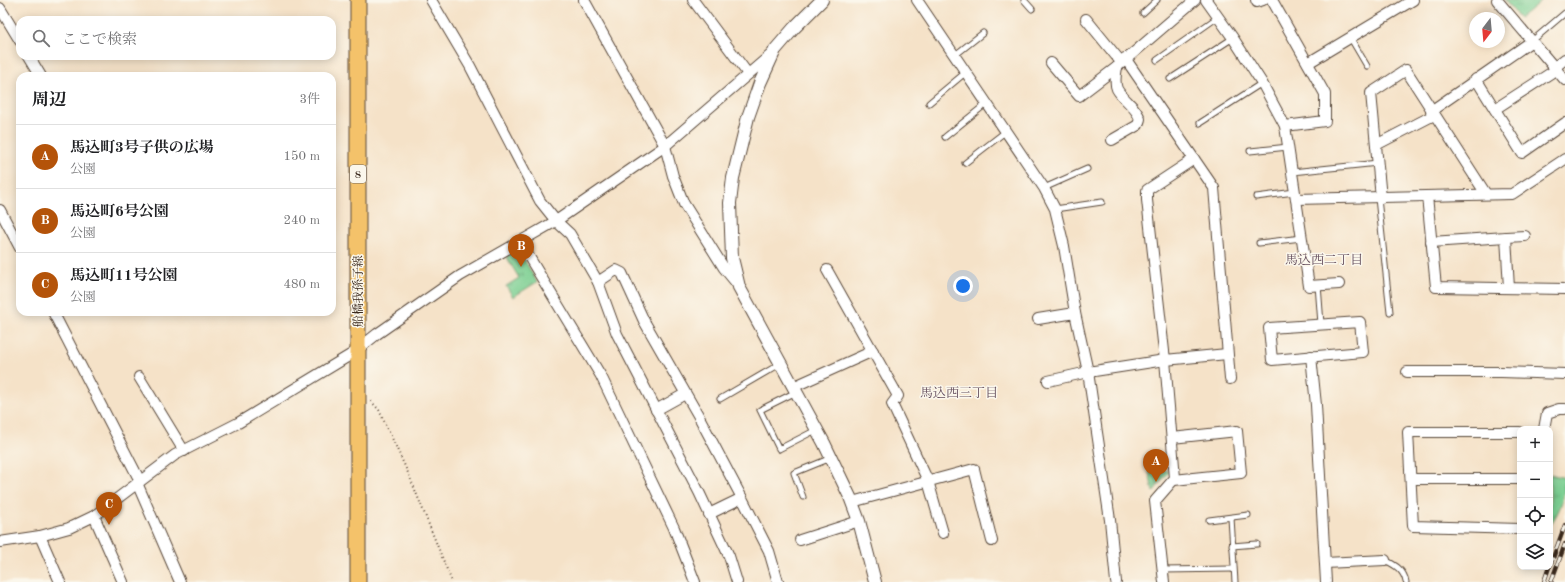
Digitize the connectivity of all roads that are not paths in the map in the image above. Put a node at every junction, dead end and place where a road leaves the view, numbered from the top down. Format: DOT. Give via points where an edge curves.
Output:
graph roads {
  1 [pos="358,0"];
  2 [pos="431,0"];
  3 [pos="584,0"];
  4 [pos="693,0"];
  5 [pos="822,0"];
  6 [pos="917,0"];
  7 [pos="1024,0"];
  8 [pos="1157,0"];
  9 [pos="1195,0"];
  10 [pos="1206,0"];
  11 [pos="1256,0"];
  12 [pos="1263,0"];
  13 [pos="1272,0"];
  14 [pos="1413,0"];
  15 [pos="1497,0"];
  16 [pos="0,8"];
  17 [pos="1032,9"];
  18 [pos="1143,13"];
  19 [pos="1565,13"];
  20 [pos="1218,17"];
  21 [pos="1086,19"];
  22 [pos="983,32"];
  23 [pos="16,34"];
  24 [pos="1350,37"];
  25 [pos="1233,38"];
  26 [pos="1532,41"];
  27 [pos="775,50"];
  28 [pos="954,56"];
  29 [pos="1565,59"];
  30 [pos="31,60"];
  31 [pos="1157,60"];
  32 [pos="1121,62"];
  33 [pos="1051,63"];
  34 [pos="1308,63"];
  35 [pos="1367,66"];
  36 [pos="1556,68"];
  37 [pos="39,72"];
  38 [pos="965,73"];
  39 [pos="748,74"];
  40 [pos="1170,79"];
  41 [pos="1476,79"];
  42 [pos="1565,80"];
  43 [pos="1262,83"];
  44 [pos="929,103"];
  45 [pos="986,104"];
  46 [pos="1495,109"];
  47 [pos="1433,113"];
  48 [pos="1200,123"];
  49 [pos="1565,123"];
  50 [pos="1285,126"];
  51 [pos="1005,132"];
  52 [pos="945,136"];
  53 [pos="1112,140"];
  54 [pos="1376,145"];
  55 [pos="665,146"];
  56 [pos="1288,148"];
  57 [pos="1250,151"];
  58 [pos="1194,159"];
  59 [pos="1565,159"];
  60 [pos="965,163"];
  61 [pos="1378,163"];
  62 [pos="1087,169"];
  63 [pos="1292,172"];
  64 [pos="1044,188"];
  65 [pos="1486,194"];
  66 [pos="1296,196"];
  67 [pos="1427,196"];
  68 [pos="1256,197"];
  69 [pos="1379,198"];
  70 [pos="1102,202"];
  71 [pos="1054,209"];
  72 [pos="0,210"];
  73 [pos="556,222"];
  74 [pos="1525,236"];
  75 [pos="1506,237"];
  76 [pos="1302,238"];
  77 [pos="16,240"];
  78 [pos="520,242"];
  79 [pos="1432,242"];
  80 [pos="1259,243"];
  81 [pos="827,270"];
  82 [pos="598,282"];
  83 [pos="1338,284"];
  84 [pos="1318,285"];
  85 [pos="739,287"];
  86 [pos="1509,288"];
  87 [pos="1565,289"];
  88 [pos="1390,312"];
  89 [pos="1076,313"];
  90 [pos="55,316"];
  91 [pos="1038,319"];
  92 [pos="1321,324"];
  93 [pos="359,348"];
  94 [pos="873,351"];
  95 [pos="1227,354"];
  96 [pos="1311,356"];
  97 [pos="1165,360"];
  98 [pos="780,364"];
  99 [pos="1088,372"];
  100 [pos="1407,372"];
  101 [pos="1565,374"];
  102 [pos="139,377"];
  103 [pos="1230,379"];
  104 [pos="1048,381"];
  105 [pos="794,389"];
  106 [pos="685,394"];
  107 [pos="720,399"];
  108 [pos="656,410"];
  109 [pos="1565,410"];
  110 [pos="1545,426"];
  111 [pos="816,430"];
  112 [pos="1517,432"];
  113 [pos="1172,438"];
  114 [pos="184,451"];
  115 [pos="831,458"];
  116 [pos="1410,478"];
  117 [pos="1517,479"];
  118 [pos="1174,480"];
  119 [pos="138,482"];
  120 [pos="928,482"];
  121 [pos="803,497"];
  122 [pos="742,498"];
  123 [pos="852,502"];
  124 [pos="709,514"];
  125 [pos="1248,515"];
  126 [pos="94,516"];
  127 [pos="1231,518"];
  128 [pos="1209,520"];
  129 [pos="859,521"];
  130 [pos="1517,529"];
  131 [pos="943,533"];
  132 [pos="40,536"];
  133 [pos="800,540"];
  134 [pos="992,540"];
  135 [pos="0,542"];
  136 [pos="1257,544"];
  137 [pos="1232,546"];
  138 [pos="1385,560"];
  139 [pos="1325,563"];
  140 [pos="1233,569"];
  141 [pos="1162,570"];
  142 [pos="60,582"];
  143 [pos="124,582"];
  144 [pos="180,582"];
  145 [pos="358,582"];
  146 [pos="695,582"];
  147 [pos="737,582"];
  148 [pos="778,582"];
  149 [pos="875,582"];
  150 [pos="1116,582"];
  151 [pos="1164,582"];
  152 [pos="1235,582"];
  153 [pos="1326,582"];
  154 [pos="1406,582"];
  1 -- 93 [label="main road, 船橋我孫子線 / 8"];
  2 -- 73 [label="street" via="470,66 540,202"];
  3 -- 55 [label="street"];
  4 -- 39 [label="street"];
  5 -- 27 [label="street"];
  6 -- 28 [label="street"];
  7 -- 17 [label="lane"];
  8 -- 18 [label="lane"];
  9 -- 32 [label="street"];
  10 -- 20 [label="street"];
  11 -- 12 [label="street"];
  13 -- 34 [label="street"];
  14 -- 24 [label="street"];
  15 -- 26 [label="street"];
  16 -- 23 [label="street"];
  19 -- 26 [label="lane"];
  20 -- 25 [label="street"];
  20 -- 31 [label="lane"];
  21 -- 32 [label="street"];
  22 -- 28 [label="lane"];
  24 -- 34 [label="street"];
  24 -- 35 [label="lane"];
  25 -- 40 [label="lane"];
  25 -- 43 [label="street"];
  26 -- 36 [label="street"];
  26 -- 41 [label="street"];
  27 -- 39 [label="street"];
  27 -- 85 [label="street" via="748,116 733,178 730,232 732,258"];
  28 -- 38 [label="street"];
  29 -- 36 [label="street"];
  30 -- 37 [label="street"];
  32 -- 33 [label="street" via="1079,96"];
  32 -- 53 [label="street" via="1115,80 1117,88 1138,112 1140,119 1138,125"];
  32 -- 58 [label="street"];
  34 -- 50 [label="street" via="1325,94 1325,121"];
  36 -- 42 [label="street"];
  36 -- 46 [label="street"];
  38 -- 44 [label="lane"];
  38 -- 45 [label="street"];
  39 -- 55 [label="street"];
  41 -- 46 [label="street"];
  41 -- 47 [label="street"];
  43 -- 48 [label="lane"];
  43 -- 50 [label="street"];
  45 -- 51 [label="street"];
  45 -- 52 [label="lane"];
  46 -- 49 [label="street" via="1522,153"];
  47 -- 54 [label="street"];
  47 -- 54 [label="street" via="1406,70 1371,93"];
  47 -- 65 [label="street"];
  50 -- 56 [label="street"];
  51 -- 60 [label="lane"];
  51 -- 64 [label="street"];
  54 -- 61 [label="street"];
  55 -- 73 [label="street"];
  55 -- 85 [label="street" via="684,204 724,268"];
  56 -- 57 [label="lane"];
  56 -- 63 [label="street"];
  58 -- 95 [label="street" via="1214,188"];
  58 -- 97 [label="street" via="1147,190"];
  59 -- 65 [label="street" via="1512,194"];
  61 -- 63 [label="lane"];
  61 -- 69 [label="street"];
  62 -- 64 [label="lane"];
  63 -- 66 [label="street"];
  64 -- 71 [label="street"];
  65 -- 67 [label="street"];
  66 -- 68 [label="lane"];
  66 -- 69 [label="street"];
  66 -- 76 [label="street"];
  67 -- 69 [label="street"];
  67 -- 79 [label="street"];
  69 -- 88 [label="lane"];
  70 -- 71 [label="lane"];
  71 -- 89 [label="street" via="1064,246"];
  72 -- 77 [label="street"];
  73 -- 78 [label="street"];
  73 -- 82 [label="street" via="570,234"];
  74 -- 75 [label="street"];
  75 -- 79 [label="street"];
  75 -- 86 [label="street"];
  76 -- 80 [label="lane"];
  76 -- 84 [label="street" via="1309,286"];
  78 -- 93 [label="street" via="460,276"];
  78 -- 146 [label="street" via="601,376 674,528"];
  79 -- 86 [label="street" via="1436,287"];
  81 -- 94 [label="street"];
  82 -- 106 [label="street" via="616,270 622,273 644,321"];
  82 -- 108 [label="street" via="617,334"];
  83 -- 84 [label="street"];
  84 -- 92 [label="lane"];
  85 -- 98 [label="street"];
  86 -- 87 [label="street"];
  89 -- 91 [label="street"];
  89 -- 99 [label="street"];
  90 -- 119 [label="street"];
  92 -- 96 [label="street" via="1360,322 1363,352"];
  92 -- 96 [label="street" via="1269,328 1272,360"];
  93 -- 114 [label="street" via="238,423"];
  93 -- 145 [label="main road, 船橋我孫子線 / 8"];
  94 -- 105 [label="street"];
  94 -- 120 [label="street" via="898,396 892,404"];
  95 -- 97 [label="street"];
  95 -- 103 [label="street"];
  96 -- 139 [label="street"];
  97 -- 99 [label="street"];
  97 -- 113 [label="street"];
  98 -- 105 [label="street"];
  98 -- 107 [label="lane"];
  99 -- 104 [label="street"];
  99 -- 150 [label="street" via="1110,520"];
  100 -- 101 [label="street"];
  102 -- 114 [label="street"];
  105 -- 111 [label="street"];
  105 -- 111 [label="lane" via="760,410 779,449"];
  106 -- 108 [label="street"];
  106 -- 122 [label="street"];
  108 -- 124 [label="street"];
  109 -- 110 [label="street" via="1547,413"];
  111 -- 115 [label="street"];
  112 -- 116 [label="street" via="1408,432"];
  113 -- 118 [label="street"];
  113 -- 118 [label="street" via="1237,431 1241,473"];
  114 -- 119 [label="street"];
  115 -- 121 [label="lane" via="794,473"];
  115 -- 123 [label="street"];
  116 -- 117 [label="street"];
  116 -- 130 [label="street" via="1413,526"];
  118 -- 141 [label="street" via="1155,502"];
  119 -- 126 [label="street"];
  119 -- 144 [label="street"];
  120 -- 123 [label="street"];
  120 -- 131 [label="street"];
  120 -- 134 [label="street" via="974,469"];
  122 -- 124 [label="street"];
  122 -- 148 [label="street" via="769,551"];
  123 -- 129 [label="street"];
  124 -- 147 [label="street" via="729,556"];
  125 -- 127 [label="lane"];
  126 -- 132 [label="street" via="69,528"];
  126 -- 143 [label="street"];
  127 -- 128 [label="lane"];
  127 -- 137 [label="lane"];
  129 -- 133 [label="street"];
  129 -- 149 [label="street"];
  132 -- 135 [label="street"];
  132 -- 142 [label="street"];
  136 -- 137 [label="lane"];
  137 -- 140 [label="lane"];
  138 -- 139 [label="street"];
  138 -- 154 [label="lane" via="1398,567"];
  139 -- 153 [label="street"];
  140 -- 141 [label="lane"];
  140 -- 152 [label="lane"];
  141 -- 151 [label="street"];
}
